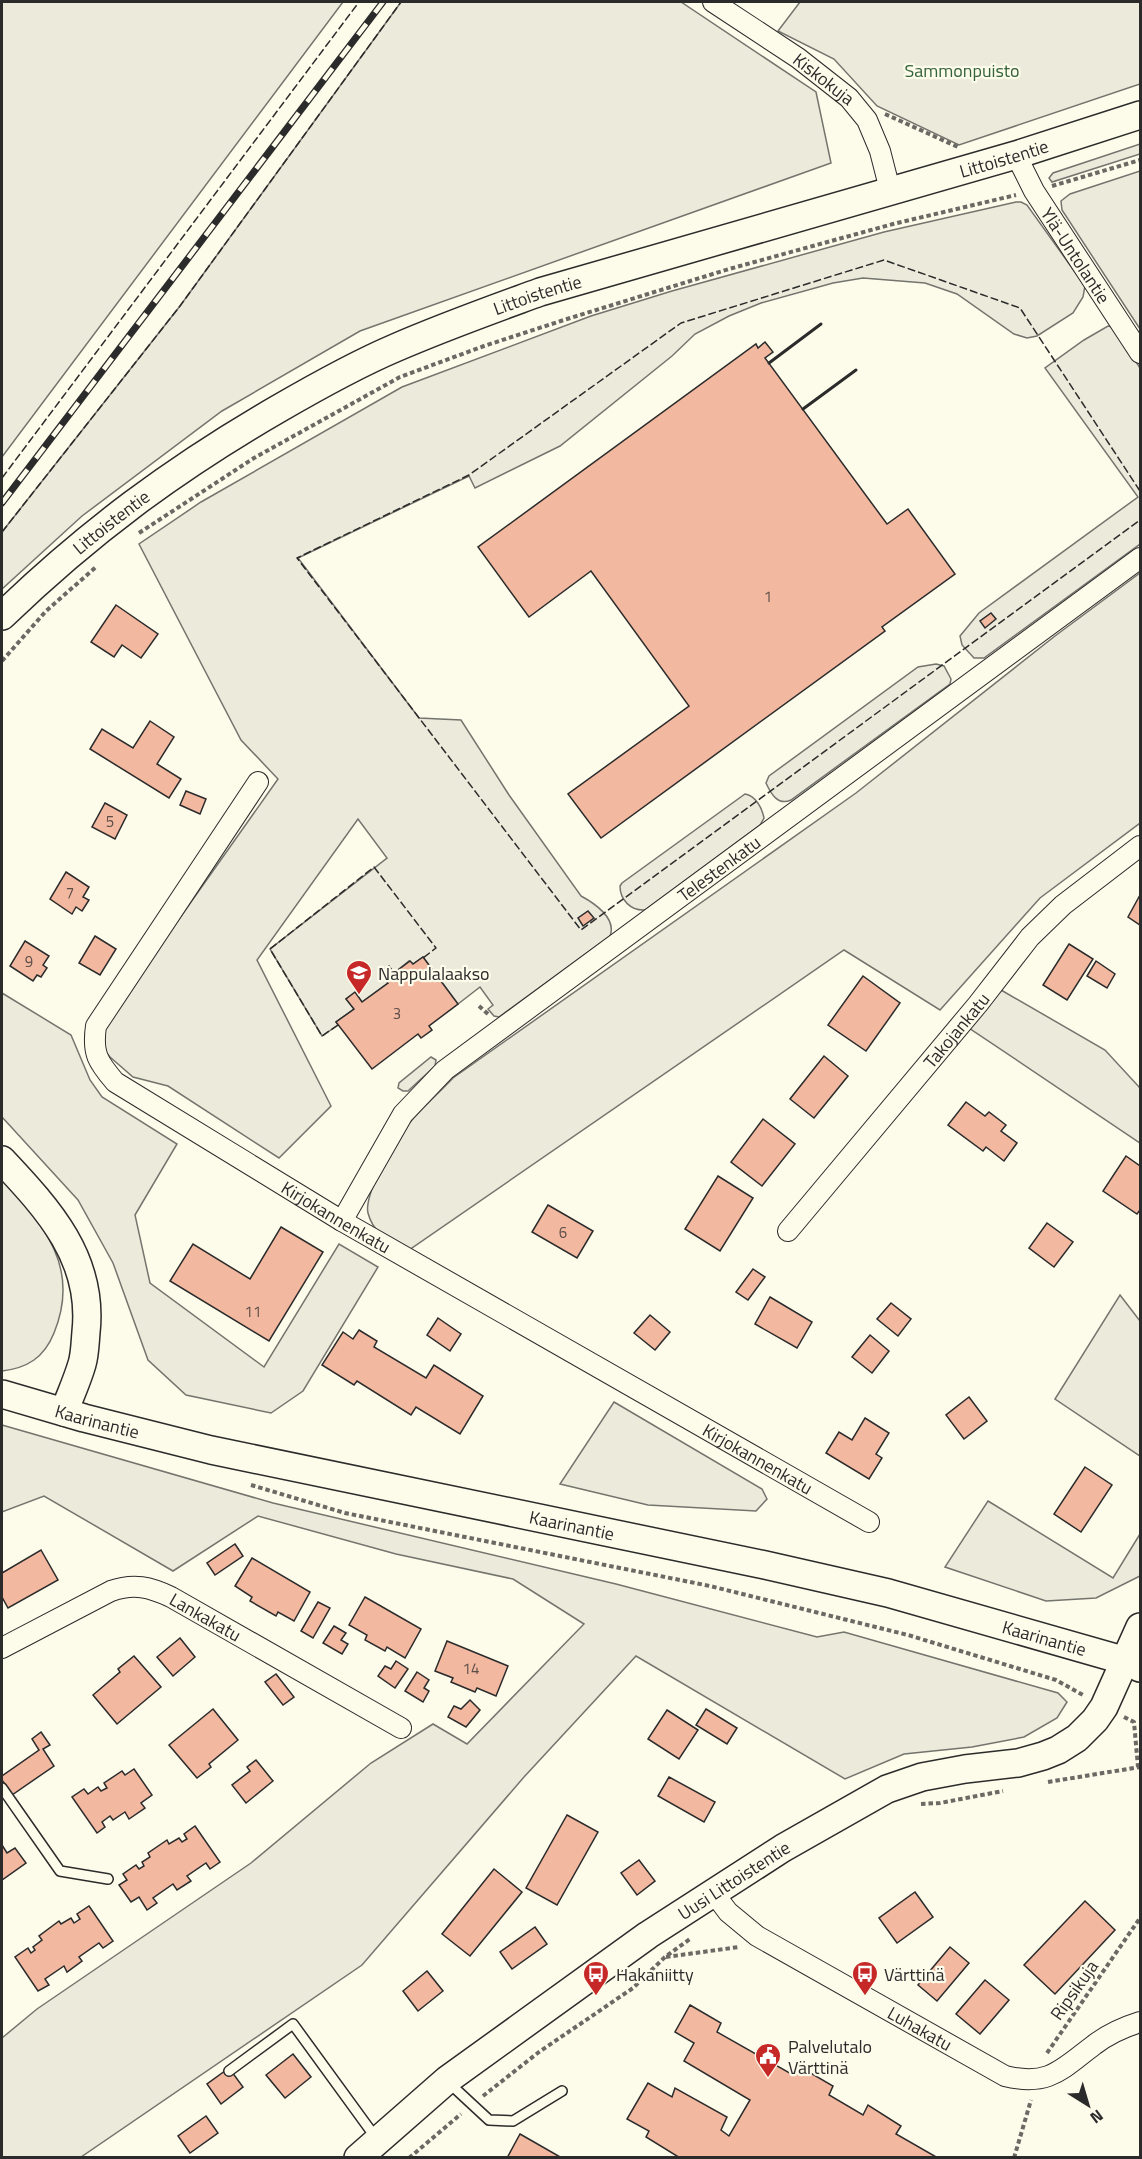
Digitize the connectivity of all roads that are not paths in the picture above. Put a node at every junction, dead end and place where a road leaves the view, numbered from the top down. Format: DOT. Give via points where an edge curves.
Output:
graph roads {
  1 [pos="713,2"];
  2 [pos="1140,116"];
  3 [pos="1004,158"];
  4 [pos="890,190"];
  5 [pos="1140,353"];
  6 [pos="1140,558"];
  7 [pos="2,616"];
  8 [pos="258,782"];
  9 [pos="1140,846"];
  10 [pos="2,1160"];
  11 [pos="342,1221"];
  12 [pos="788,1231"];
  13 [pos="2,1394"];
  14 [pos="64,1412"];
  15 [pos="869,1522"];
  16 [pos="1140,1627"];
  17 [pos="2,1648"];
  18 [pos="1133,1664"];
  19 [pos="401,1728"];
  20 [pos="2,1788"];
  21 [pos="108,1879"];
  22 [pos="713,1892"];
  23 [pos="1140,2022"];
  24 [pos="229,2071"];
  25 [pos="447,2080"];
  26 [pos="562,2091"];
  27 [pos="367,2149"];
  1 -- 4 [label="street, Kiskokuja" via="798,58 849,98 867,120"];
  2 -- 3 [label="street, Littoistentie"];
  3 -- 4 [label="street, Littoistentie"];
  3 -- 5 [label="street, Ylä-Untolantie" via="1034,191"];
  4 -- 7 [label="street, Littoistentie" via="540,292 457,322 349,369 165,479 75,549"];
  6 -- 11 [label="street, Telestenkatu" via="445,1070 403,1114"];
  8 -- 11 [label="street, Kirjokannenkatu" via="96,1026 93,1044 98,1062 115,1082"];
  9 -- 12 [label="street, Takojankatu" via="1030,937"];
  10 -- 14 [label="street" via="55,1222 82,1273 88,1313 85,1343 82,1364"];
  11 -- 15 [label="street, Kirjokannenkatu"];
  13 -- 14 [label="street, Kaarinantie"];
  14 -- 18 [label="street, Kaarinantie" via="212,1450 888,1593"];
  16 -- 18 [label="street, Uusi Littoistentie"];
  17 -- 19 [label="street, Lankakatu" via="111,1591 130,1586 149,1588"];
  18 -- 22 [label="street, Uusi Littoistentie" via="1095,1720 1058,1750 1018,1763 922,1778 887,1790"];
  20 -- 21 [label="lane" via="60,1870"];
  22 -- 23 [label="street, Luhakatu" via="728,1912 757,1936 994,2071 1014,2078 1036,2079 1058,2072 1109,2035"];
  22 -- 25 [label="street, Uusi Littoistentie"];
  24 -- 27 [label="lane" via="293,2024"];
  25 -- 26 [label="lane" via="489,2120 513,2121"];
  25 -- 27 [label="street, Uusi Littoistentie"];
}
